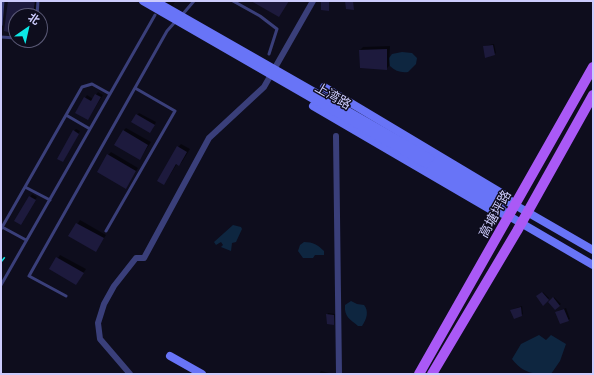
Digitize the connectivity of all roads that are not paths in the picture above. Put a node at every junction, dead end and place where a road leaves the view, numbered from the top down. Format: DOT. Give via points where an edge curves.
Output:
graph roads {
  1 [pos="3,1"];
  2 [pos="143,1"];
  3 [pos="155,1"];
  4 [pos="194,1"];
  5 [pos="233,1"];
  6 [pos="313,1"];
  7 [pos="155,15"];
  8 [pos="1,25"];
  9 [pos="269,54"];
  10 [pos="593,67"];
  11 [pos="135,88"];
  12 [pos="324,88"];
  13 [pos="110,94"];
  14 [pos="593,95"];
  15 [pos="313,106"];
  16 [pos="66,114"];
  17 [pos="90,129"];
  18 [pos="336,136"];
  19 [pos="428,161"];
  20 [pos="25,186"];
  21 [pos="50,200"];
  22 [pos="515,205"];
  23 [pos="527,212"];
  24 [pos="509,216"];
  25 [pos="521,223"];
  26 [pos="2,228"];
  27 [pos="106,232"];
  28 [pos="26,240"];
  29 [pos="593,250"];
  30 [pos="593,265"];
  31 [pos="1,285"];
  32 [pos="66,296"];
  33 [pos="130,374"];
  34 [pos="194,374"];
  35 [pos="202,374"];
  36 [pos="339,374"];
  37 [pos="419,374"];
  38 [pos="432,374"];
  1 -- 8 [label="lane"];
  2 -- 19 [label="main road, 上湾路, bridge"];
  3 -- 19 [label="main road, 上湾路, bridge"];
  4 -- 11 [label="lane" via="167,31"];
  5 -- 9 [label="lane" via="263,17 277,29"];
  6 -- 33 [label="street" via="264,87 209,138 144,258 136,258 114,286 104,304 98,323 100,339"];
  7 -- 13 [label="lane"];
  10 -- 22 [label="main road, 高塘坪路"];
  11 -- 27 [label="lane" via="175,111"];
  11 -- 32 [label="lane" via="29,276"];
  12 -- 15 [label="lane" via="312,103"];
  12 -- 22 [label="main road, 上湾路" via="503,194"];
  13 -- 16 [label="lane" via="92,84 82,87"];
  13 -- 17 [label="lane"];
  14 -- 23 [label="main road, 高塘坪路"];
  15 -- 24 [label="main road, 上湾路" via="493,211"];
  16 -- 17 [label="lane"];
  16 -- 20 [label="lane"];
  17 -- 21 [label="lane"];
  18 -- 36 [label="street"];
  19 -- 22 [label="main road, 上湾路"];
  19 -- 24 [label="main road, 上湾路" via="497,205"];
  20 -- 21 [label="lane"];
  20 -- 26 [label="lane"];
  21 -- 28 [label="lane"];
  22 -- 23 [label="main road, 上湾路"];
  22 -- 24 [label="main road, 高塘坪路"];
  23 -- 25 [label="main road, 高塘坪路"];
  23 -- 29 [label="main road, 上湾路"];
  24 -- 25 [label="main road, 上湾路"];
  24 -- 37 [label="main road, 高塘坪路"];
  25 -- 30 [label="main road, 上湾路"];
  25 -- 38 [label="main road, 高塘坪路"];
  26 -- 28 [label="lane"];
  28 -- 31 [label="lane"];
  34 -- 35 [label="main road" via="169,357"];
}
